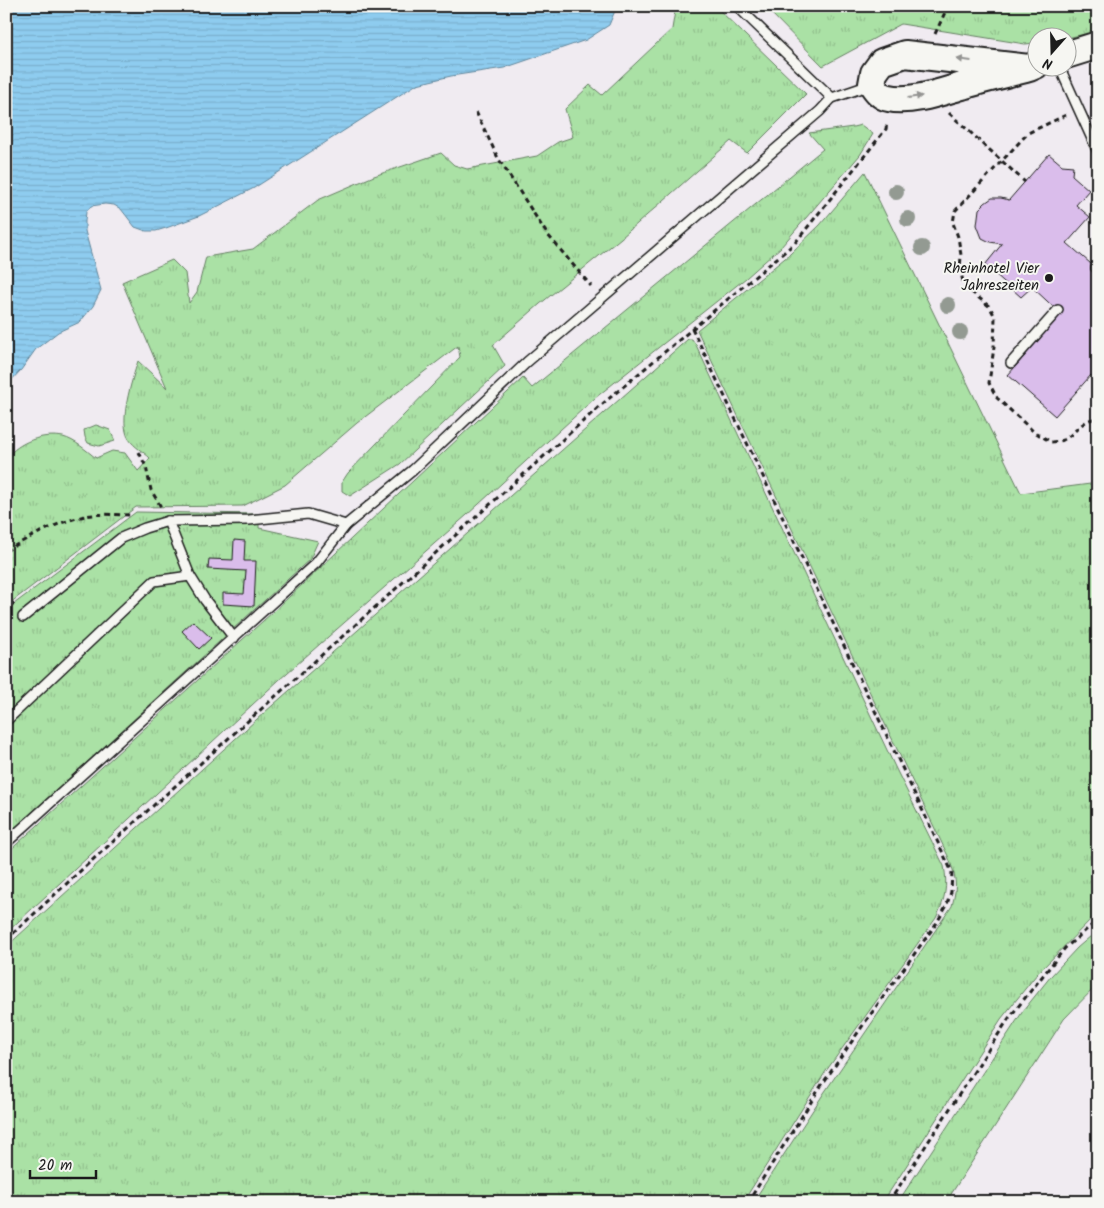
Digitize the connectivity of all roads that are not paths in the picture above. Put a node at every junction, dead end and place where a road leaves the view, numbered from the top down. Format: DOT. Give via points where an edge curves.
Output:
graph roads {
  1 [pos="737,6"];
  2 [pos="1098,45"];
  3 [pos="1076,52"];
  4 [pos="1026,66"];
  5 [pos="1026,69"];
  6 [pos="1065,78"];
  7 [pos="880,91"];
  8 [pos="832,98"];
  9 [pos="1098,152"];
  10 [pos="1058,310"];
  11 [pos="1011,363"];
  12 [pos="166,522"];
  13 [pos="346,525"];
  14 [pos="190,576"];
  15 [pos="23,617"];
  16 [pos="234,638"];
  17 [pos="6,721"];
  18 [pos="6,844"];
  1 -- 8 [label="lane"];
  2 -- 3 [label="street"];
  4 -- 7 [label="street, one-way" via="905,54 882,62 874,73"];
  7 -- 5 [label="street, one-way" via="906,99"];
  6 -- 9 [label="lane"];
  7 -- 8 [label="lane"];
  8 -- 13 [label="lane" via="526,362 413,470"];
  10 -- 11 [label="lane"];
  12 -- 13 [label="lane" via="249,520 308,514"];
  12 -- 14 [label="lane"];
  12 -- 15 [label="lane" via="121,538"];
  13 -- 16 [label="lane" via="316,563"];
  14 -- 16 [label="lane"];
  14 -- 17 [label="lane" via="154,581"];
  16 -- 18 [label="lane"];
}
